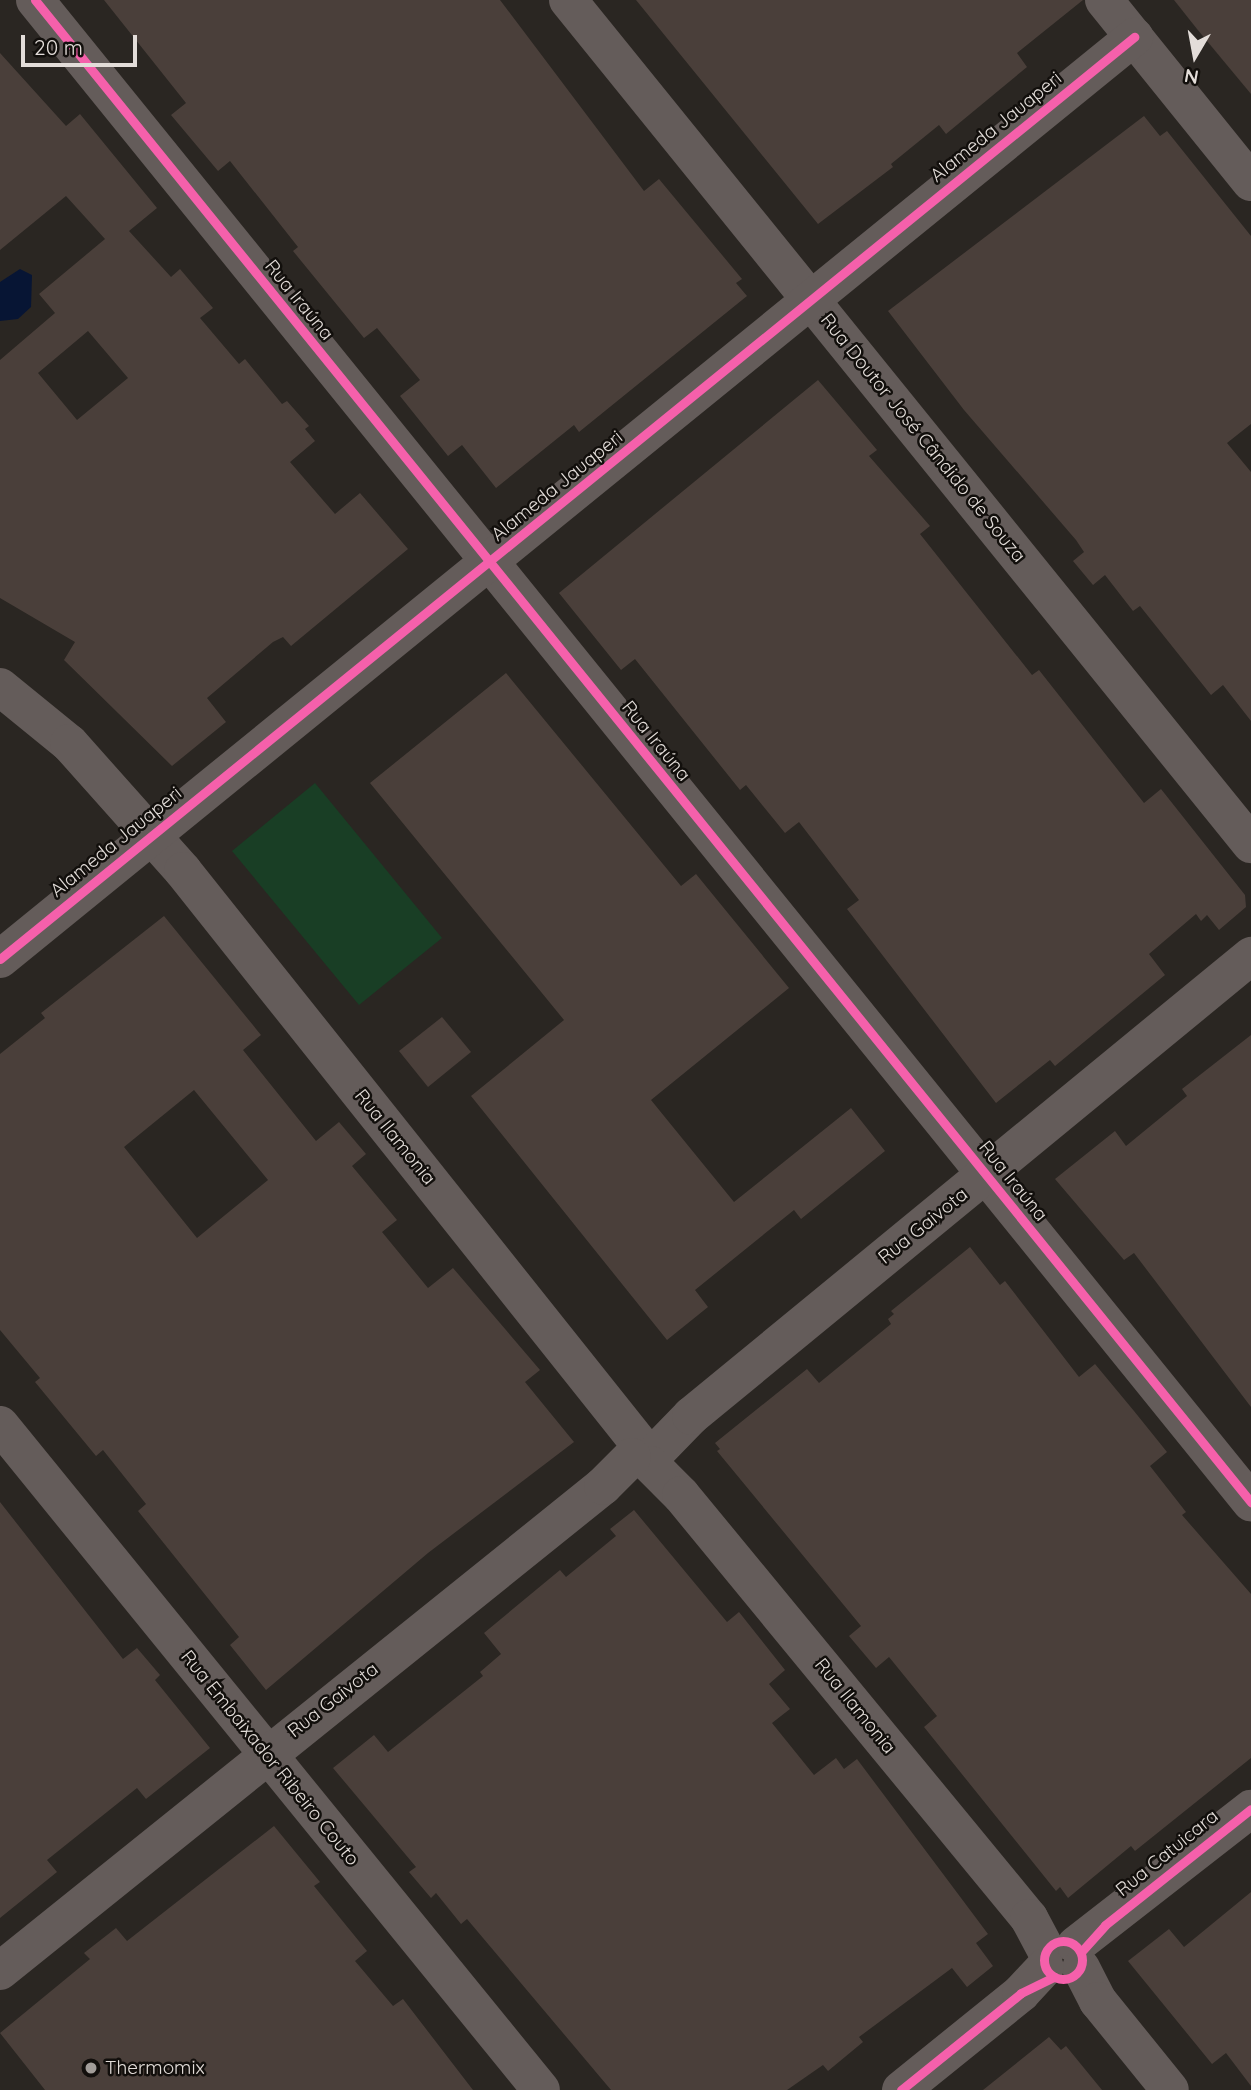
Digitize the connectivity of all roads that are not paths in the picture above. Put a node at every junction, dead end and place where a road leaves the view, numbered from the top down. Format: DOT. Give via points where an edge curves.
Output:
graph roads {
  1 [pos="35,0"];
  2 [pos="568,0"];
  3 [pos="1104,0"];
  4 [pos="1134,37"];
  5 [pos="1251,182"];
  6 [pos="811,300"];
  7 [pos="490,564"];
  8 [pos="0,687"];
  9 [pos="151,835"];
  10 [pos="1251,844"];
  11 [pos="1251,956"];
  12 [pos="0,959"];
  13 [pos="985,1175"];
  14 [pos="0,1426"];
  15 [pos="647,1453"];
  16 [pos="1251,1502"];
  17 [pos="265,1754"];
  18 [pos="1251,1809"];
  19 [pos="1064,1960"];
  20 [pos="0,1971"];
  21 [pos="541,2090"];
  22 [pos="901,2090"];
  23 [pos="1170,2090"];
  1 -- 7 [label="street, Rua Iraúna"];
  2 -- 6 [label="street, Rua Doutor José Cândido de Souza"];
  3 -- 4 [label="street"];
  4 -- 5 [label="street"];
  4 -- 6 [label="street, Alameda Jauaperi"];
  6 -- 7 [label="street, Alameda Jauaperi"];
  6 -- 10 [label="street, Rua Doutor José Cândido de Souza"];
  7 -- 9 [label="street, Alameda Jauaperi"];
  7 -- 13 [label="street, Rua Iraúna"];
  8 -- 9 [label="street, Rua Ilamonia" via="69,743"];
  9 -- 12 [label="street, Alameda Jauaperi"];
  9 -- 15 [label="street, Rua Ilamonia"];
  11 -- 13 [label="street, Rua Gaivota"];
  13 -- 15 [label="street, Rua Gaivota"];
  13 -- 16 [label="street, Rua Iraúna"];
  14 -- 17 [label="street, Rua Embaixador Ribeiro Couto"];
  15 -- 17 [label="street, Rua Gaivota"];
  15 -- 19 [label="street, Rua Ilamonia"];
  17 -- 20 [label="street, Rua Gaivota"];
  17 -- 21 [label="street, Rua Embaixador Ribeiro Couto"];
  18 -- 19 [label="street, Rua Catuicara"];
  19 -- 22 [label="street, Rua Catuicara"];
  19 -- 23 [label="street, Rua Ilamonia"];
}
